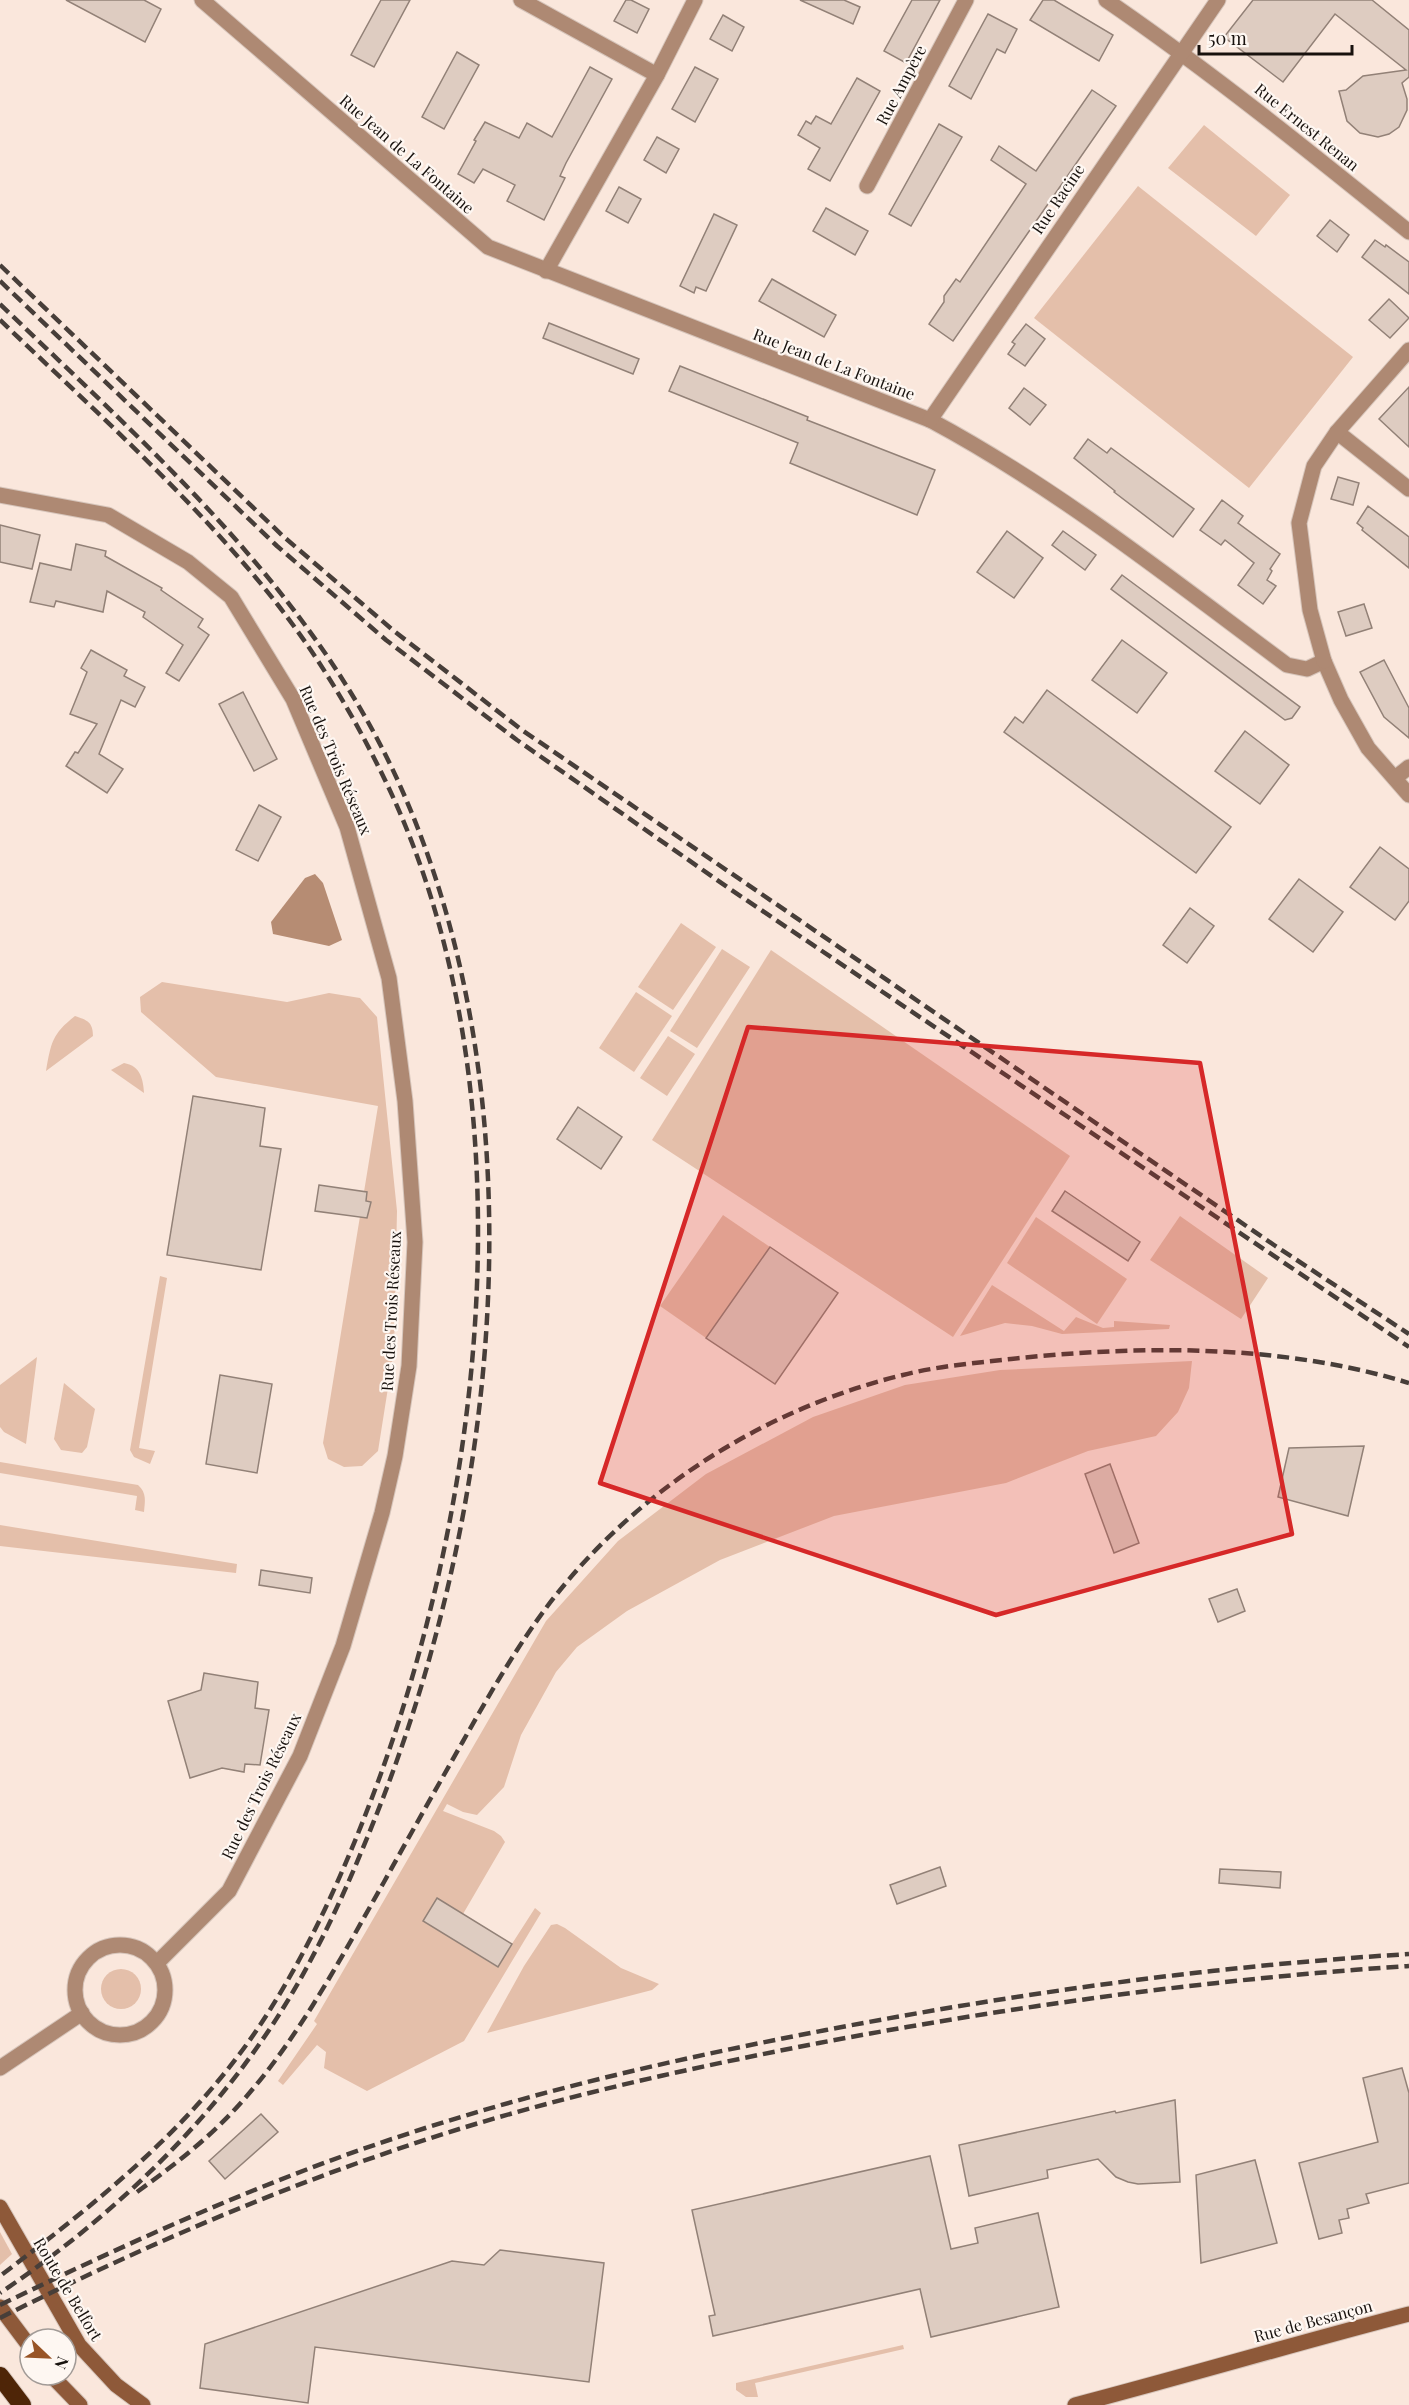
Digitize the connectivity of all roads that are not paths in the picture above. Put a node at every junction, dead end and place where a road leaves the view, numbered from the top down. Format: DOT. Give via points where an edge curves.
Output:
graph roads {
  1 [pos="202,0"];
  2 [pos="522,0"];
  3 [pos="695,0"];
  4 [pos="966,0"];
  5 [pos="1106,0"];
  6 [pos="1218,0"];
  7 [pos="1181,51"];
  8 [pos="657,75"];
  9 [pos="867,186"];
  10 [pos="1409,232"];
  11 [pos="546,271"];
  12 [pos="1409,350"];
  13 [pos="930,420"];
  14 [pos="1337,432"];
  15 [pos="1409,489"];
  16 [pos="0,495"];
  17 [pos="1324,661"];
  18 [pos="1409,766"];
  19 [pos="1395,777"];
  20 [pos="1409,795"];
  21 [pos="157,1963"];
  22 [pos="82,2013"];
  23 [pos="0,2068"];
  24 [pos="0,2207"];
  25 [pos="0,2307"];
  26 [pos="1409,2314"];
  27 [pos="18,2331"];
  28 [pos="0,2376"];
  29 [pos="63,2387"];
  30 [pos="22,2405"];
  31 [pos="80,2405"];
  32 [pos="143,2405"];
  33 [pos="1075,2405"];
  1 -- 11 [label="street, Rue Jean de La Fontaine" via="488,247"];
  2 -- 8 [label="street"];
  3 -- 8 [label="street"];
  4 -- 9 [label="street, Rue Ampère"];
  5 -- 7 [label="street, Rue Ernest Renan"];
  6 -- 7 [label="street, Rue Racine"];
  7 -- 10 [label="street, Rue Ernest Renan"];
  7 -- 13 [label="street, Rue Racine"];
  8 -- 11 [label="street"];
  11 -- 13 [label="street, Rue Jean de La Fontaine"];
  12 -- 14 [label="street"];
  13 -- 17 [label="street, Rue Jean de La Fontaine" via="987,450 1068,505 1287,665 1307,669"];
  14 -- 15 [label="street"];
  14 -- 17 [label="street" via="1314,466 1299,523 1310,610"];
  16 -- 21 [label="street, Rue des Trois Réseaux" via="108,515 188,561 231,597 293,699 347,827 389,978 405,1101 415,1242 409,1366 382,1513 343,1646 300,1756 229,1891"];
  17 -- 19 [label="street" via="1368,747"];
  18 -- 19 [label="street"];
  19 -- 20 [label="street"];
  21 -- 22 [label="street" via="143,1951 126,1945 113,1945 91,1955 83,1964 75,1987"];
  21 -- 22 [label="street" via="165,1986 164,1998 160,2010 144,2028 121,2035 108,2033 97,2029"];
  22 -- 23 [label="street"];
  24 -- 32 [label="main road, Route de Belfort" via="79,2345 116,2385"];
  25 -- 27 [label="main road"];
  26 -- 33 [label="main road, Rue de Besançon"];
  28 -- 30 [label="highway"];
  29 -- 31 [label="main road"];
}
